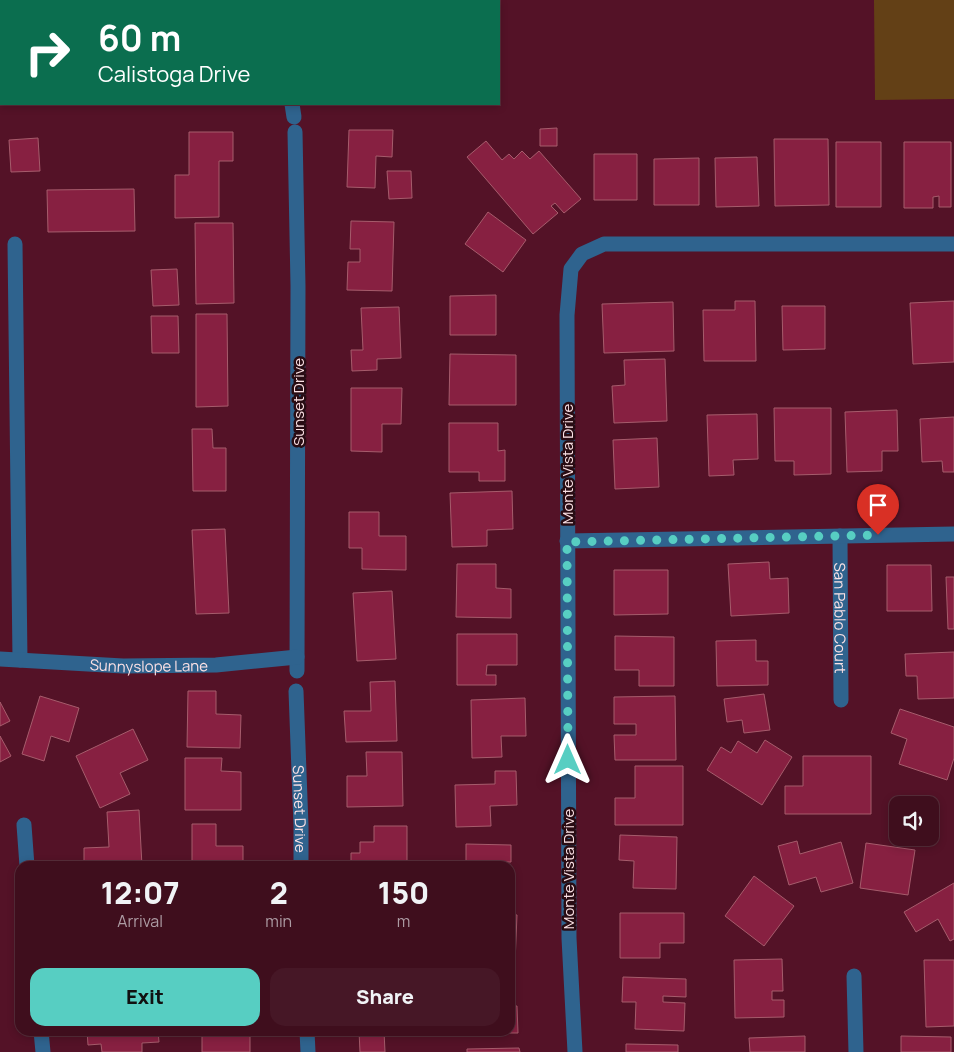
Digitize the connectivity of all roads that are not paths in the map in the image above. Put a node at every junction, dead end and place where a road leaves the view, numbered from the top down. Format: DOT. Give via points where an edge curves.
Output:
graph roads {
  1 [pos="294,132"];
  2 [pos="15,244"];
  3 [pos="954,244"];
  4 [pos="954,534"];
  5 [pos="840,536"];
  6 [pos="567,542"];
  7 [pos="0,659"];
  8 [pos="20,660"];
  9 [pos="297,664"];
  10 [pos="296,691"];
  11 [pos="841,700"];
  12 [pos="24,825"];
  13 [pos="28,861"];
  14 [pos="301,861"];
  15 [pos="854,976"];
  16 [pos="41,1036"];
  17 [pos="307,1036"];
  18 [pos="43,1052"];
  19 [pos="308,1052"];
  20 [pos="575,1052"];
  21 [pos="856,1052"];
  1 -- 9 [label="street, Sunset Drive" via="298,286"];
  2 -- 8 [label="street"];
  3 -- 6 [label="street, Monte Vista Drive" via="604,244 582,254 571,269 567,315"];
  4 -- 5 [label="street"];
  5 -- 6 [label="street"];
  5 -- 11 [label="street, San Pablo Court"];
  6 -- 20 [label="street, Monte Vista Drive" via="569,938"];
  7 -- 8 [label="street, Sunnyslope Lane"];
  8 -- 9 [label="street, Sunnyslope Lane" via="123,666"];
  10 -- 14 [label="street, Sunset Drive"];
  12 -- 13 [label="street"];
  15 -- 21 [label="street"];
  16 -- 18 [label="street"];
  17 -- 19 [label="street"];
}
